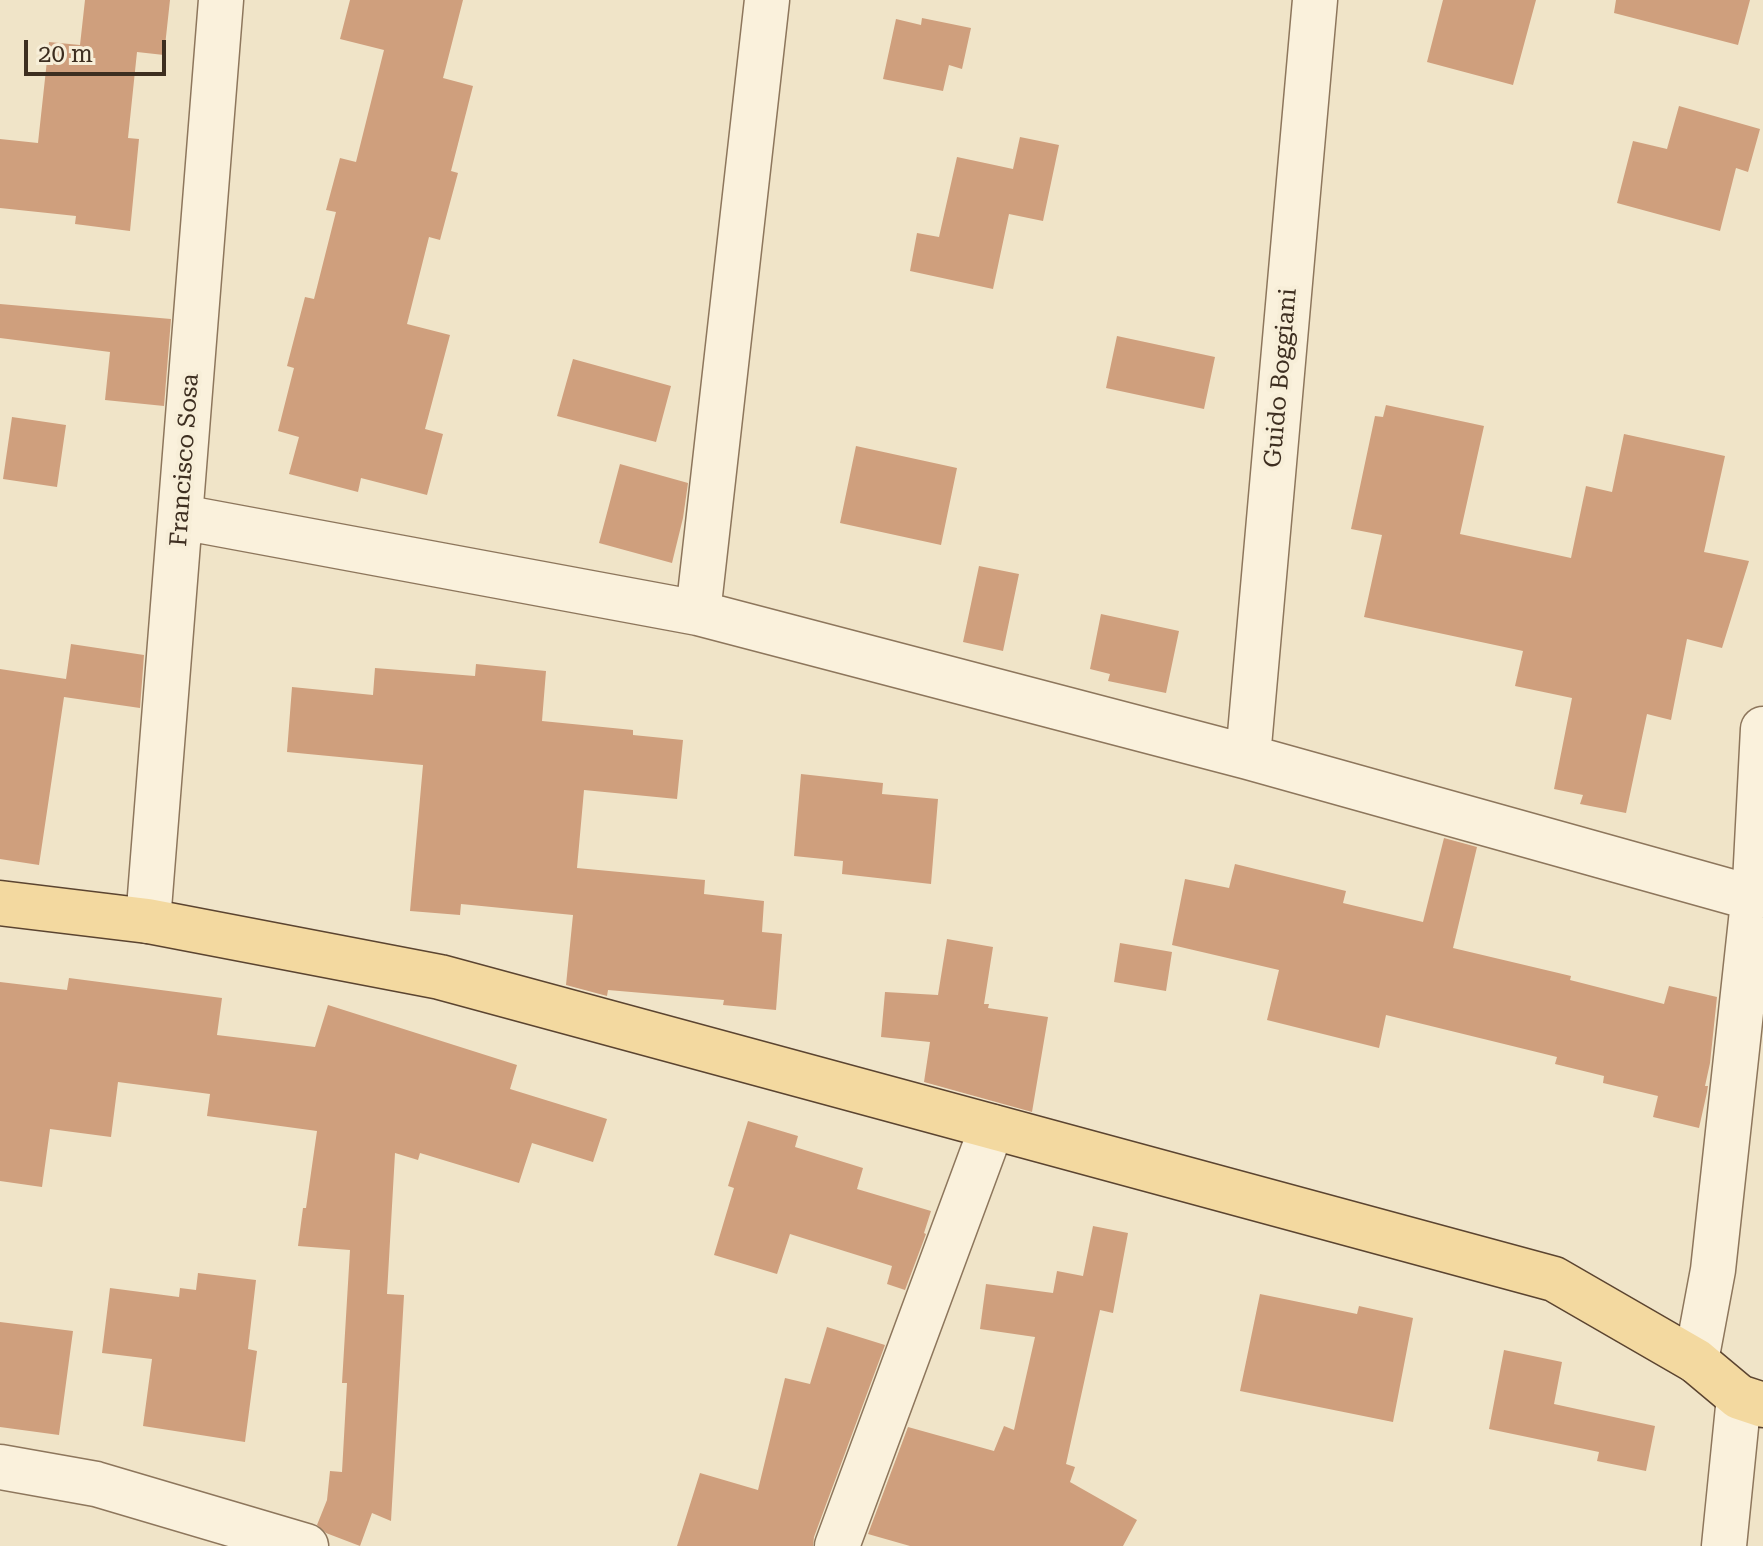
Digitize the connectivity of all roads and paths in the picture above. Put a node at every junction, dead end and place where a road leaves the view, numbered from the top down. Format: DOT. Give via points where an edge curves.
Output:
graph roads {
  1 [pos="221,0"];
  2 [pos="767,0"];
  3 [pos="1315,0"];
  4 [pos="181,517"];
  5 [pos="698,613"];
  6 [pos="1763,729"];
  7 [pos="1248,757"];
  8 [pos="1753,898"];
  9 [pos="0,903"];
  10 [pos="148,921"];
  11 [pos="992,1127"];
  12 [pos="1696,1361"];
  13 [pos="1751,1401"];
  14 [pos="0,1467"];
  15 [pos="306,1546"];
  16 [pos="837,1546"];
  17 [pos="1724,1546"];
  1 -- 4 [label="street, Francisco Sosa"];
  2 -- 5 [label="street"];
  3 -- 7 [label="street, Guido Boggiani"];
  4 -- 5 [label="street"];
  4 -- 10 [label="street, Francisco Sosa"];
  5 -- 7 [label="street"];
  6 -- 8 [label="street"];
  7 -- 8 [label="street"];
  8 -- 12 [label="street" via="1713,1270"];
  9 -- 10 [label="main road"];
  10 -- 11 [label="main road" via="440,977"];
  11 -- 12 [label="main road" via="1554,1279"];
  11 -- 16 [label="street"];
  12 -- 13 [label="main road"];
  13 -- 17 [label="street"];
  14 -- 15 [label="street" via="96,1484"];
}
